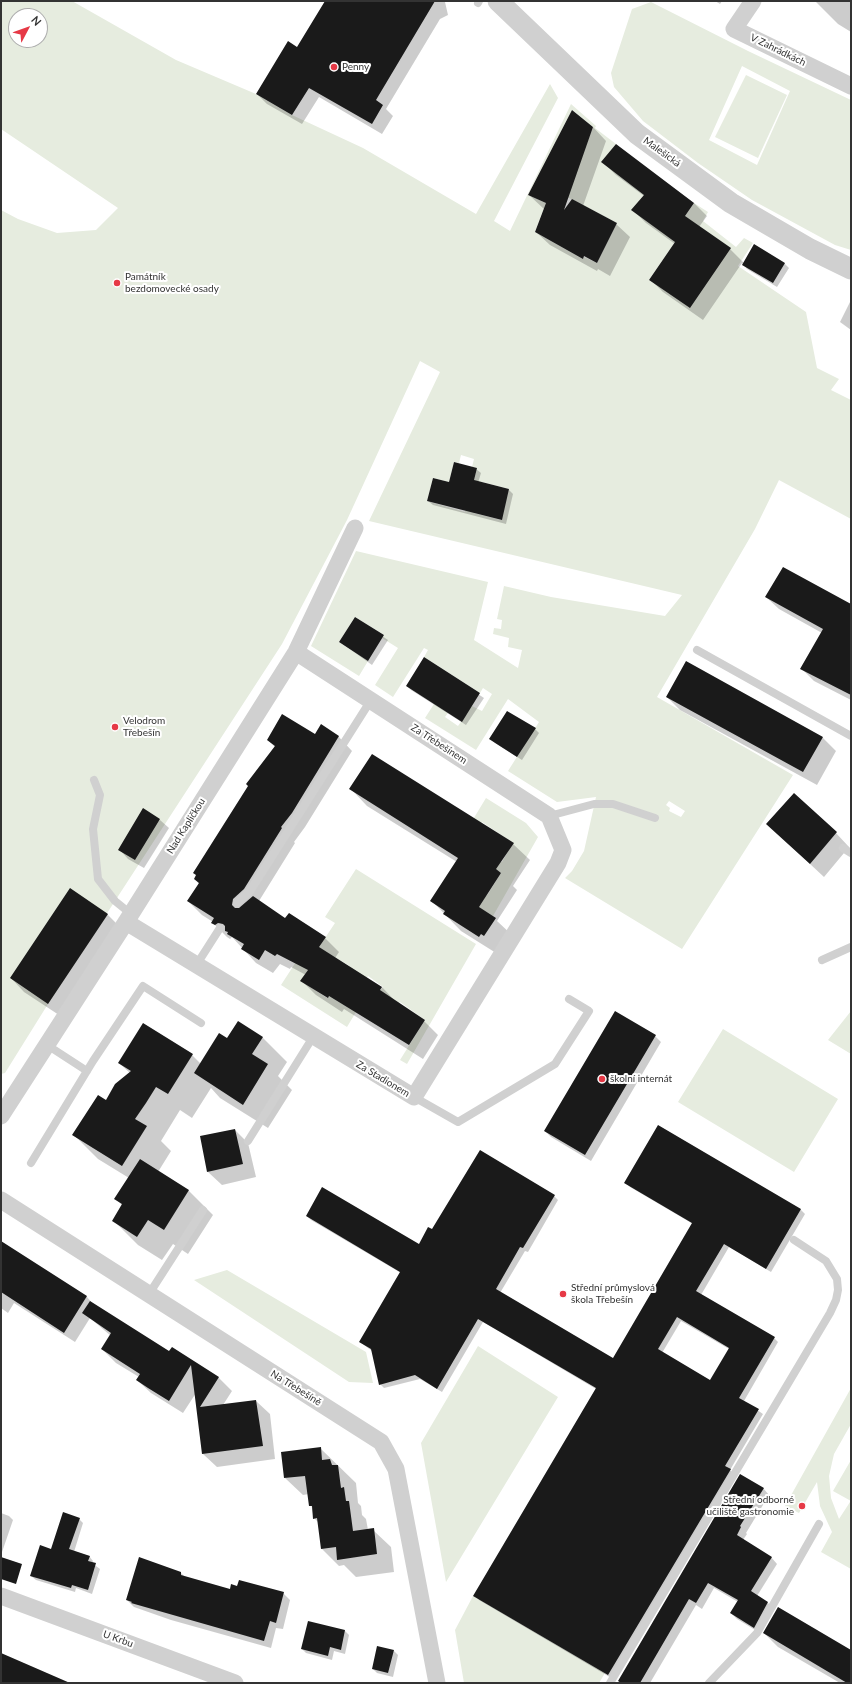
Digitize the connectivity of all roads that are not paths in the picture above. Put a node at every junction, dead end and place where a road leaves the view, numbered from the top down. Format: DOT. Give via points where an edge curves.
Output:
graph roads {
  1 [pos="498,1"];
  2 [pos="753,1"];
  3 [pos="851,86"];
  4 [pos="851,269"];
  5 [pos="355,528"];
  6 [pos="697,650"];
  7 [pos="296,652"];
  8 [pos="371,700"];
  9 [pos="851,736"];
  10 [pos="94,780"];
  11 [pos="549,816"];
  12 [pos="656,818"];
  13 [pos="844,848"];
  14 [pos="851,853"];
  15 [pos="237,903"];
  16 [pos="128,918"];
  17 [pos="220,928"];
  18 [pos="851,948"];
  19 [pos="822,960"];
  20 [pos="197,964"];
  21 [pos="569,999"];
  22 [pos="201,1023"];
  23 [pos="314,1037"];
  24 [pos="47,1044"];
  25 [pos="87,1071"];
  26 [pos="414,1098"];
  27 [pos="1,1116"];
  28 [pos="248,1141"];
  29 [pos="31,1163"];
  30 [pos="1,1200"];
  31 [pos="203,1210"];
  32 [pos="794,1240"];
  33 [pos="149,1294"];
  34 [pos="819,1524"];
  35 [pos="1,1596"];
  36 [pos="235,1683"];
  37 [pos="437,1683"];
  38 [pos="610,1683"];
  39 [pos="709,1683"];
  1 -- 4 [label="street, Malešická" via="637,134 731,203 810,249"];
  2 -- 3 [label="street, V Zahrádkách" via="734,29"];
  5 -- 7 [label="street, Nad Kapličkou"];
  6 -- 9 [label="lane"];
  7 -- 8 [label="street, Za Třebešínem"];
  7 -- 16 [label="street, Nad Kapličkou"];
  8 -- 11 [label="street, Za Třebešínem"];
  8 -- 15 [label="lane" via="250,891"];
  10 -- 16 [label="lane" via="100,795 93,829 98,879"];
  11 -- 12 [label="lane" via="594,804 613,804"];
  11 -- 26 [label="street, Za Stadionem" via="563,850 554,869"];
  13 -- 14 [label="lane"];
  16 -- 20 [label="street, Za Stadionem"];
  16 -- 24 [label="street, Nad Kapličkou"];
  17 -- 20 [label="lane"];
  18 -- 19 [label="lane"];
  20 -- 23 [label="street, Za Stadionem"];
  21 -- 26 [label="lane" via="589,1011 555,1064 458,1122"];
  22 -- 25 [label="lane" via="143,986"];
  23 -- 26 [label="street, Za Stadionem"];
  23 -- 28 [label="lane"];
  24 -- 25 [label="lane"];
  24 -- 27 [label="street, Nad Kapličkou"];
  25 -- 29 [label="lane"];
  30 -- 33 [label="street, Na Třebešíně"];
  31 -- 33 [label="lane"];
  32 -- 38 [label="lane" via="826,1261 837,1280 836,1300"];
  33 -- 37 [label="street, Na Třebešíně" via="381,1442 396,1469"];
  34 -- 39 [label="lane" via="757,1633"];
  35 -- 36 [label="street, U Krbu"];
}
